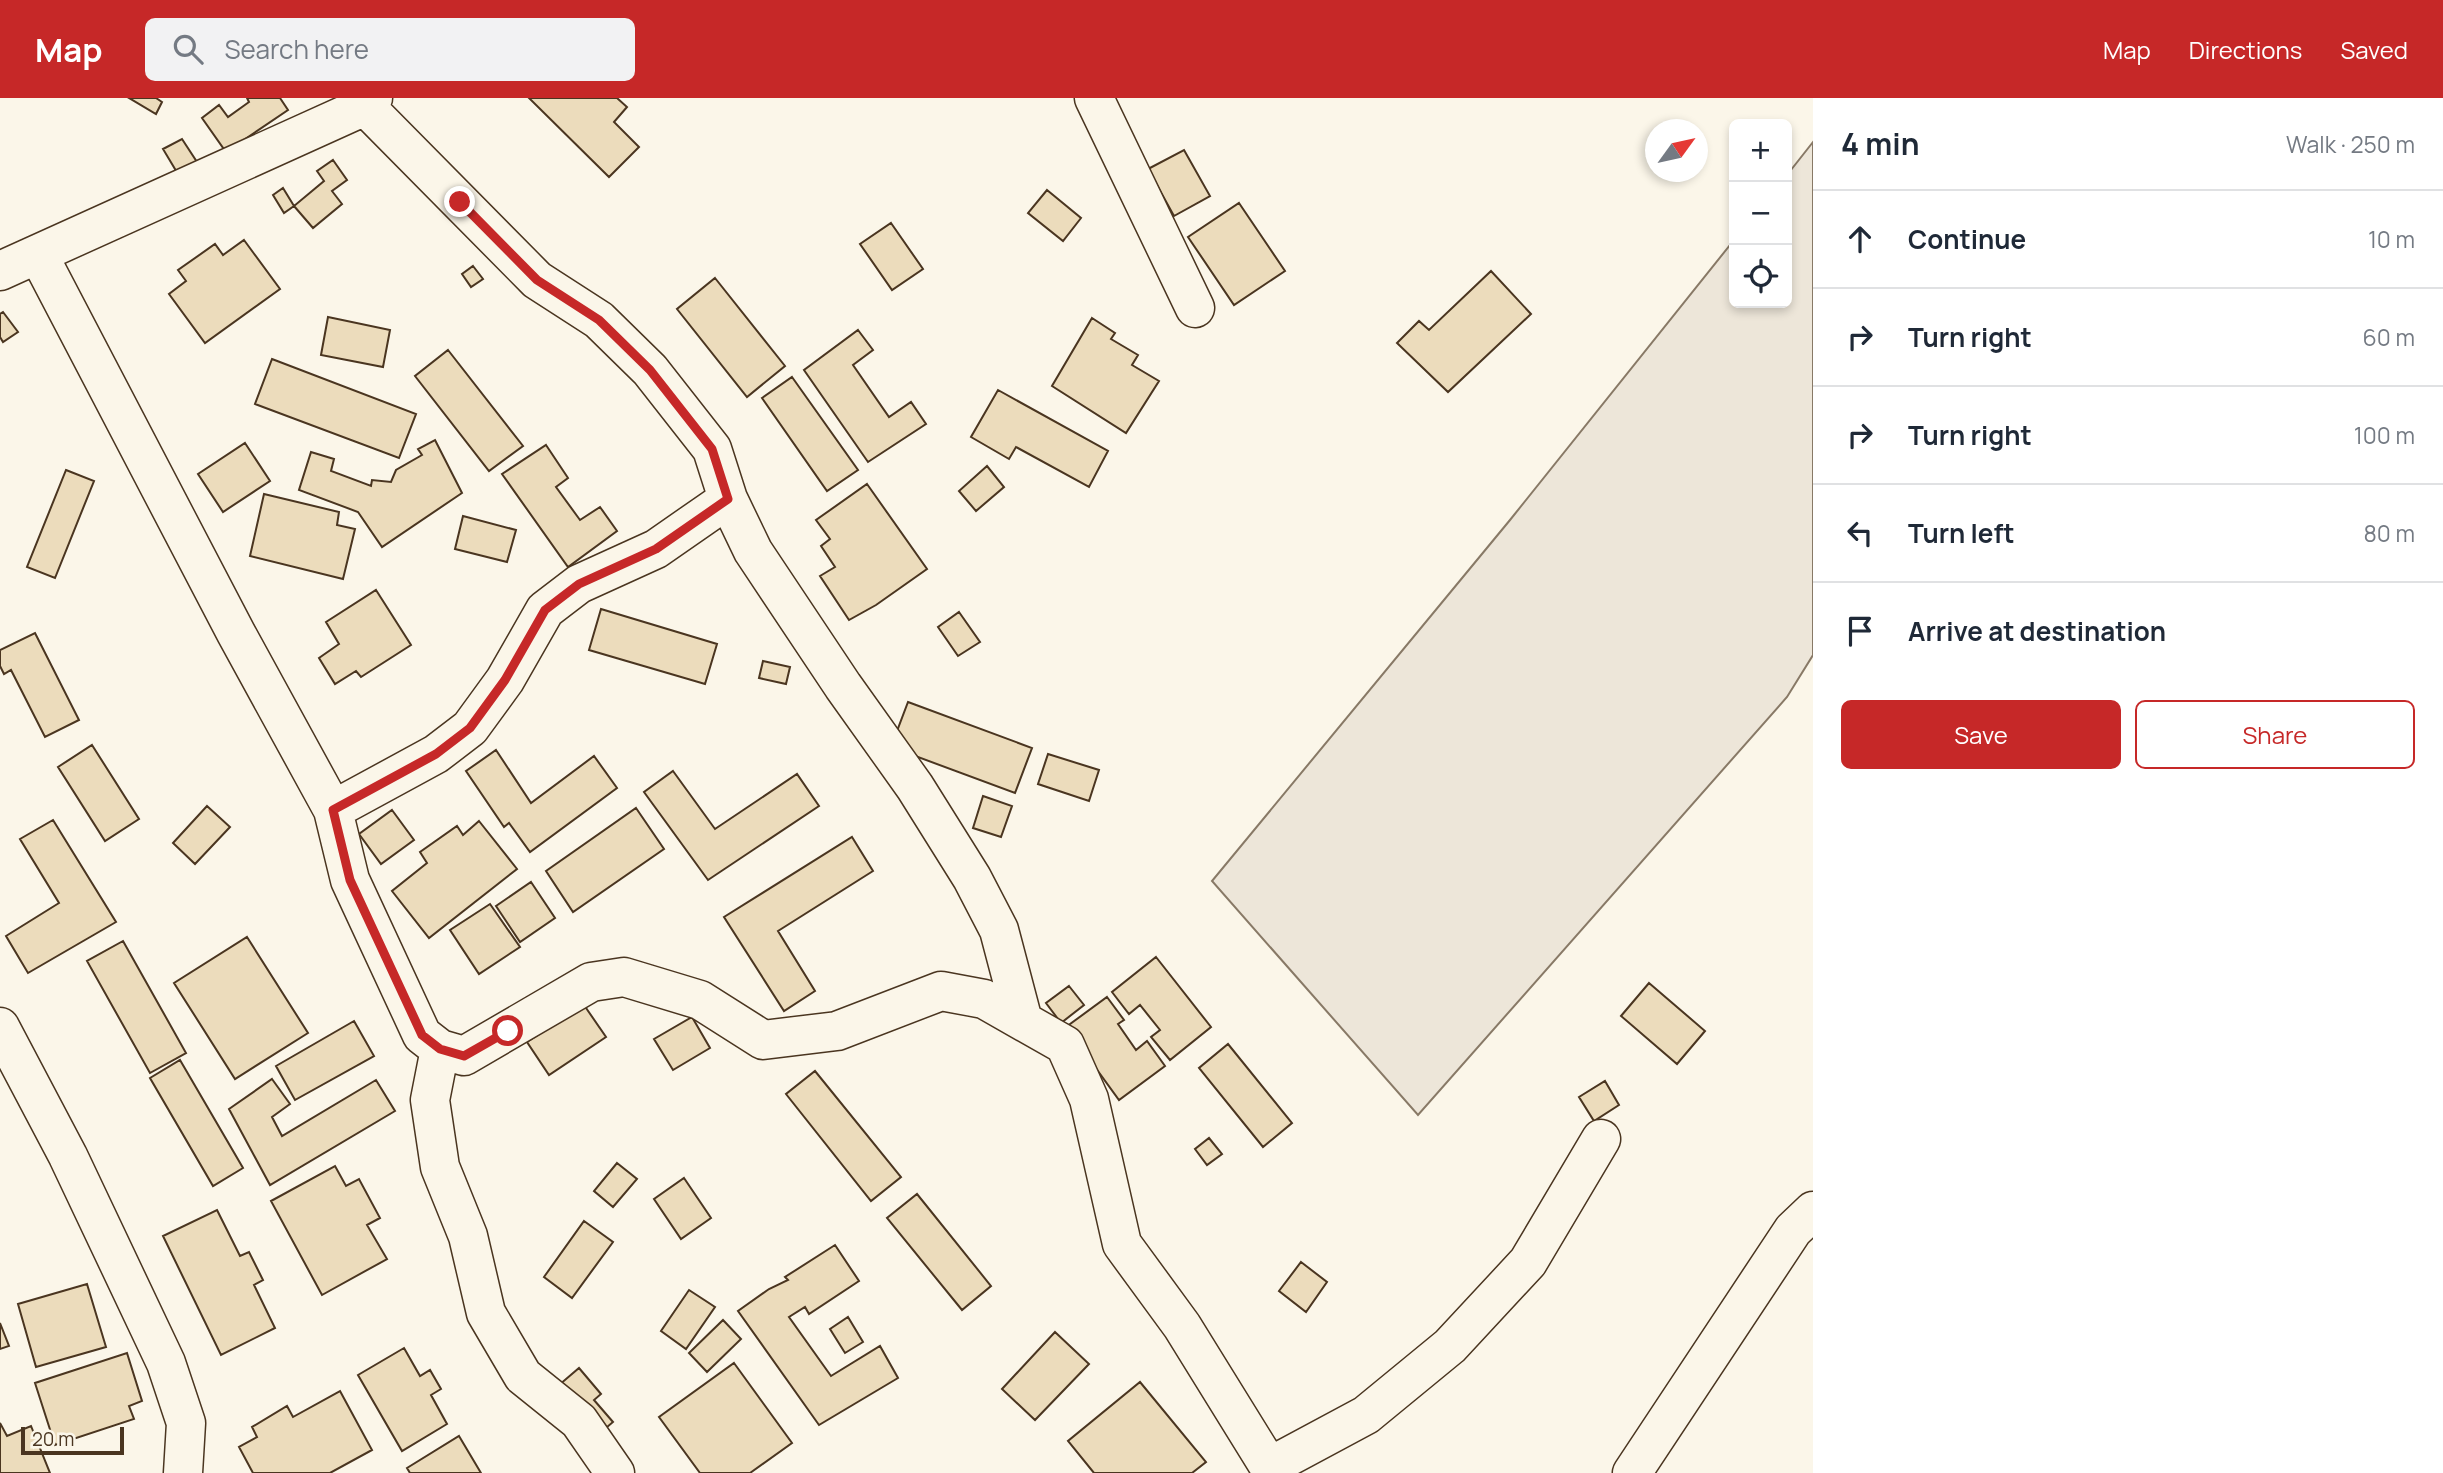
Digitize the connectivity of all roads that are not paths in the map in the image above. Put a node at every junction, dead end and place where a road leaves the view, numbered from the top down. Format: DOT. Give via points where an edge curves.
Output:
graph roads {
  1 [pos="1094,98"];
  2 [pos="369,102"];
  3 [pos="38,254"];
  4 [pos="0,271"];
  5 [pos="1195,308"];
  6 [pos="728,499"];
  7 [pos="333,810"];
  8 [pos="1023,1021"];
  9 [pos="0,1027"];
  10 [pos="440,1049"];
  11 [pos="1601,1139"];
  12 [pos="1813,1211"];
  13 [pos="1271,1470"];
  14 [pos="183,1473"];
  15 [pos="615,1473"];
  16 [pos="1632,1473"];
  1 -- 5 [label="street"];
  2 -- 3 [label="street"];
  2 -- 6 [label="street" via="537,280 599,320 650,370 712,449"];
  3 -- 4 [label="street"];
  3 -- 7 [label="street"];
  6 -- 7 [label="street" via="656,549 579,584 545,610 505,680 470,728 436,754"];
  6 -- 8 [label="street" via="753,551 972,878 999,930"];
  7 -- 10 [label="street" via="355,892 422,1035"];
  8 -- 10 [label="street" via="984,999 941,991 837,1031 763,1041 700,1000 624,977 591,982 464,1056"];
  8 -- 13 [label="street" via="1065,1045 1089,1099 1122,1244 1182,1326"];
  9 -- 14 [label="street" via="68,1156 166,1363 186,1423"];
  10 -- 15 [label="street" via="430,1100 440,1167 468,1236 486,1313 523,1376 579,1421"];
  11 -- 13 [label="street" via="1528,1262 1450,1346 1367,1415"];
  12 -- 16 [label="street" via="1793,1230"];
}
